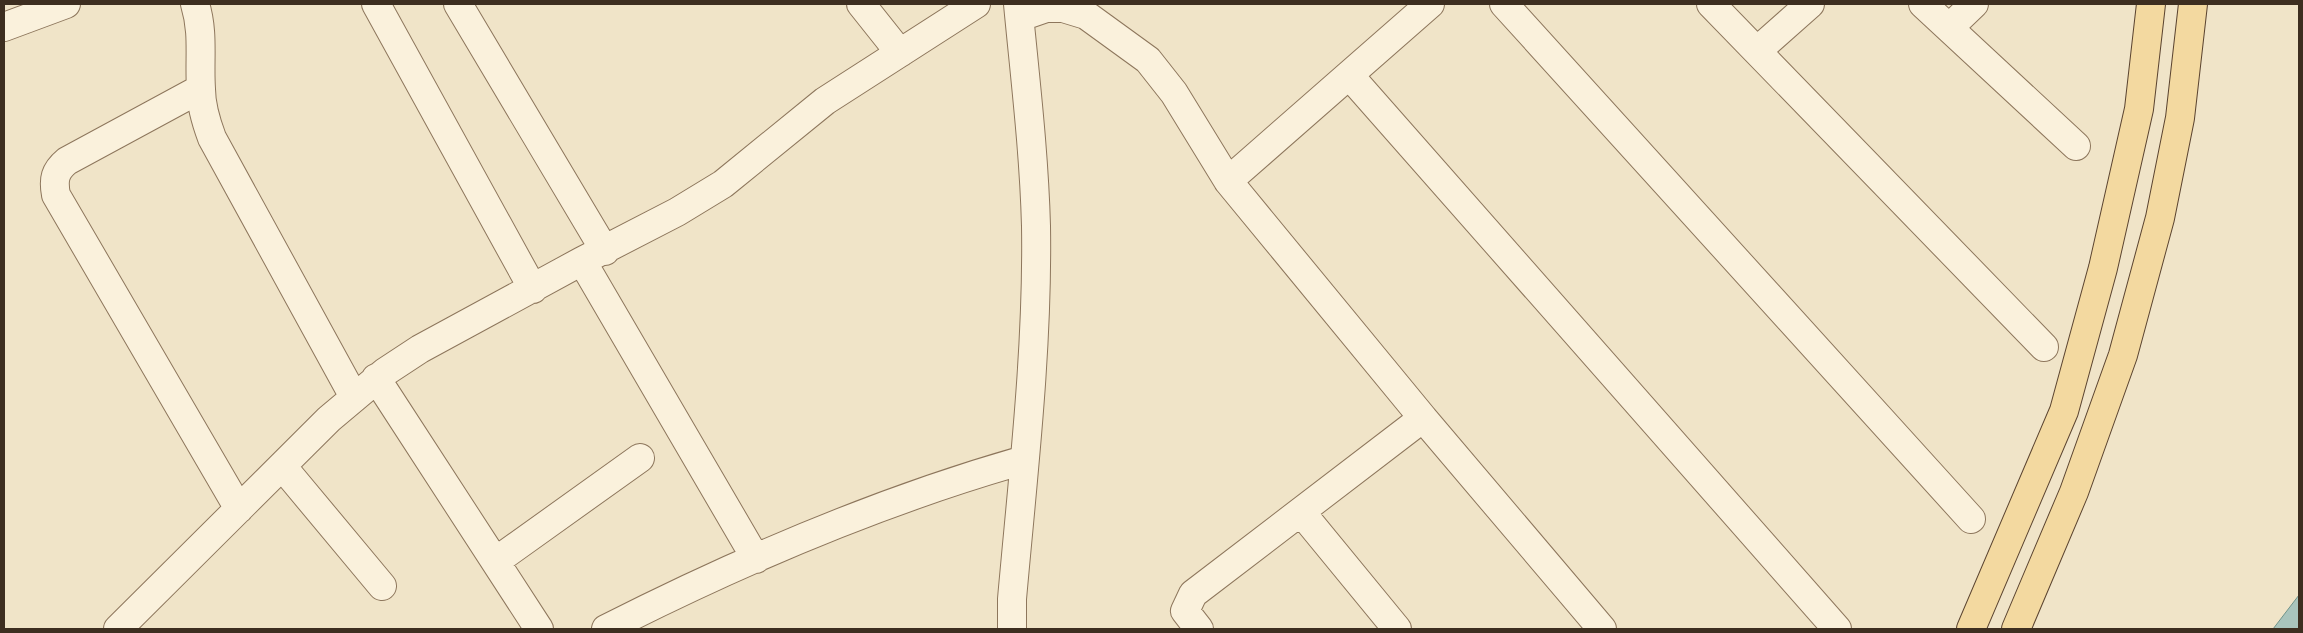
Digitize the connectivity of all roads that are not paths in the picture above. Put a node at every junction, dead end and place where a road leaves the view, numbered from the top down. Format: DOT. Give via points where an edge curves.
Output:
graph roads {
  1 [pos="66,4"];
  2 [pos="195,4"];
  3 [pos="376,4"];
  4 [pos="458,4"];
  5 [pos="860,4"];
  6 [pos="976,4"];
  7 [pos="1430,4"];
  8 [pos="1504,4"];
  9 [pos="1711,4"];
  10 [pos="1810,4"];
  11 [pos="1923,4"];
  12 [pos="1974,4"];
  13 [pos="2151,4"];
  14 [pos="2193,4"];
  15 [pos="1019,10"];
  16 [pos="4,27"];
  17 [pos="1949,28"];
  18 [pos="1757,51"];
  19 [pos="900,53"];
  20 [pos="1349,75"];
  21 [pos="200,89"];
  22 [pos="2076,146"];
  23 [pos="1228,182"];
  24 [pos="594,256"];
  25 [pos="533,289"];
  26 [pos="2044,347"];
  27 [pos="376,378"];
  28 [pos="354,397"];
  29 [pos="1423,418"];
  30 [pos="640,458"];
  31 [pos="1024,460"];
  32 [pos="282,466"];
  33 [pos="239,509"];
  34 [pos="1301,512"];
  35 [pos="1971,519"];
  36 [pos="756,558"];
  37 [pos="496,561"];
  38 [pos="382,586"];
  39 [pos="1830,627"];
  40 [pos="118,629"];
  41 [pos="539,629"];
  42 [pos="606,629"];
  43 [pos="1012,629"];
  44 [pos="1199,629"];
  45 [pos="1398,629"];
  46 [pos="1602,629"];
  47 [pos="1971,629"];
  48 [pos="2016,629"];
  1 -- 16 [label="street"];
  2 -- 21 [label="street" via="202,36"];
  3 -- 25 [label="street"];
  4 -- 24 [label="street"];
  5 -- 19 [label="street"];
  6 -- 19 [label="street"];
  7 -- 20 [label="street"];
  8 -- 35 [label="street"];
  9 -- 18 [label="street"];
  10 -- 18 [label="street"];
  11 -- 17 [label="street"];
  12 -- 17 [label="street"];
  13 -- 47 [label="main road" via="2139,108 2104,268 2064,411"];
  14 -- 48 [label="main road" via="2180,118 2160,218 2123,355 2074,492"];
  15 -- 23 [label="street" via="1063,8 1086,16 1148,60 1174,93"];
  15 -- 31 [label="street" via="1032,141 1036,227 1034,328"];
  17 -- 22 [label="street"];
  18 -- 26 [label="street"];
  19 -- 24 [label="street" via="825,101 723,184 678,212"];
  20 -- 23 [label="street"];
  20 -- 39 [label="street"];
  21 -- 28 [label="street" via="212,138"];
  21 -- 33 [label="street" via="67,161 58,169 54,186 56,195"];
  23 -- 29 [label="street"];
  24 -- 25 [label="street"];
  24 -- 36 [label="street"];
  25 -- 27 [label="street" via="420,349"];
  27 -- 28 [label="street"];
  27 -- 37 [label="street"];
  28 -- 32 [label="street"];
  29 -- 34 [label="street"];
  29 -- 46 [label="street"];
  30 -- 37 [label="street"];
  31 -- 36 [label="street" via="950,482"];
  31 -- 43 [label="street"];
  32 -- 33 [label="street"];
  32 -- 38 [label="street"];
  33 -- 40 [label="street"];
  34 -- 44 [label="street" via="1194,594 1185,611"];
  34 -- 45 [label="street"];
  36 -- 42 [label="street"];
  37 -- 41 [label="street"];
}
